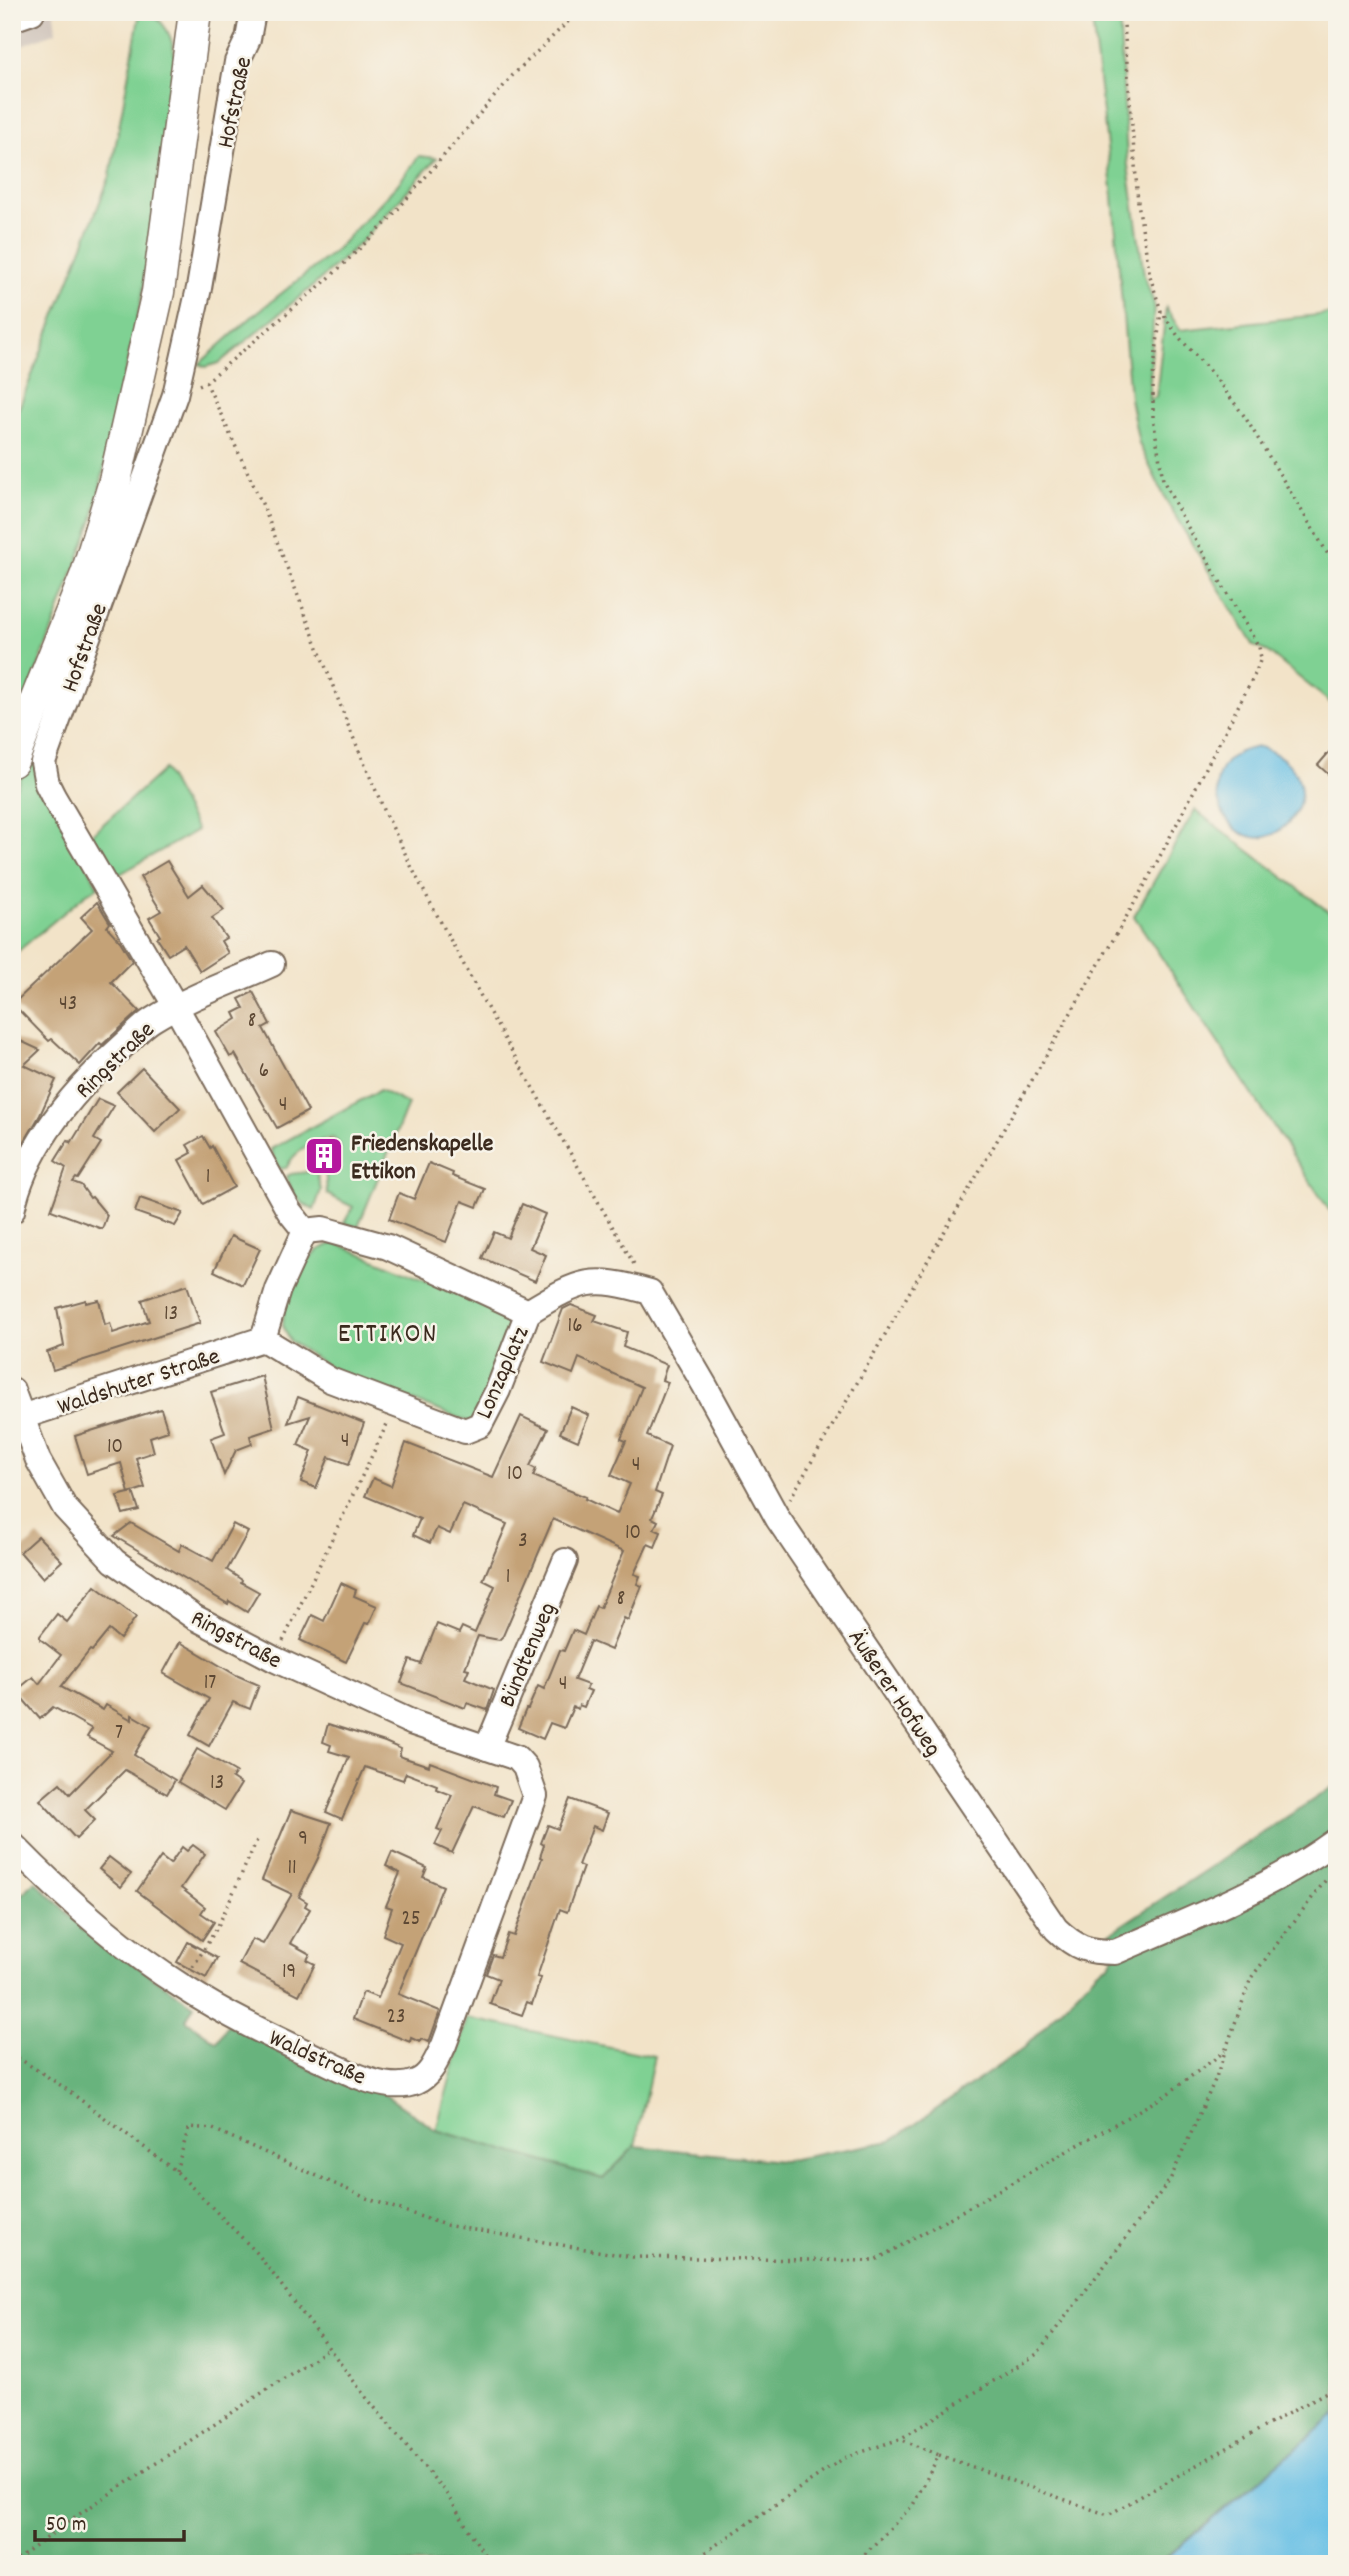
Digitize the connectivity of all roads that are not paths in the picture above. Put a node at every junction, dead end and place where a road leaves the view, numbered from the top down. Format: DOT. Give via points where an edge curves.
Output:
graph roads {
  1 [pos="32,12"];
  2 [pos="195,12"];
  3 [pos="253,12"];
  4 [pos="12,19"];
  5 [pos="12,761"];
  6 [pos="272,964"];
  7 [pos="176,1007"];
  8 [pos="12,1211"];
  9 [pos="305,1231"];
  10 [pos="528,1312"];
  11 [pos="263,1339"];
  12 [pos="12,1390"];
  13 [pos="16,1418"];
  14 [pos="565,1561"];
  15 [pos="487,1748"];
  16 [pos="535,1797"];
  17 [pos="1337,1840"];
  18 [pos="12,1844"];
  1 -- 4 [label="street"];
  2 -- 5 [label="main road" via="158,292 114,485 87,574"];
  3 -- 7 [label="street, Hofstraße" via="237,62 199,288 174,396 43,762 53,796"];
  6 -- 7 [label="street, Ringstraße"];
  7 -- 8 [label="street, Ringstraße" via="150,1021 81,1087 44,1135 16,1191"];
  7 -- 9 [label="street, Hofstraße" via="282,1199"];
  9 -- 10 [label="street, Lonzaplatz" via="323,1229 388,1247"];
  9 -- 11 [label="street" via="278,1290"];
  10 -- 11 [label="street, Lonzaplatz" via="480,1425 465,1432 330,1380"];
  10 -- 17 [label="street, Äußerer Hofweg" via="558,1294 596,1280 650,1292 778,1518 1056,1929 1075,1946 1115,1952 1233,1901"];
  11 -- 13 [label="street, Waldshuter Straße"];
  12 -- 13 [label="street, Ringstraße"];
  13 -- 15 [label="street, Ringstraße" via="65,1508 114,1561 194,1617 274,1659 413,1723"];
  14 -- 15 [label="street, Bündtenweg"];
  15 -- 16 [label="street, Ringstraße" via="517,1758"];
  16 -- 18 [label="street, Waldstraße" via="444,2045 430,2073 400,2085 358,2077 182,1987 102,1927"];
}
